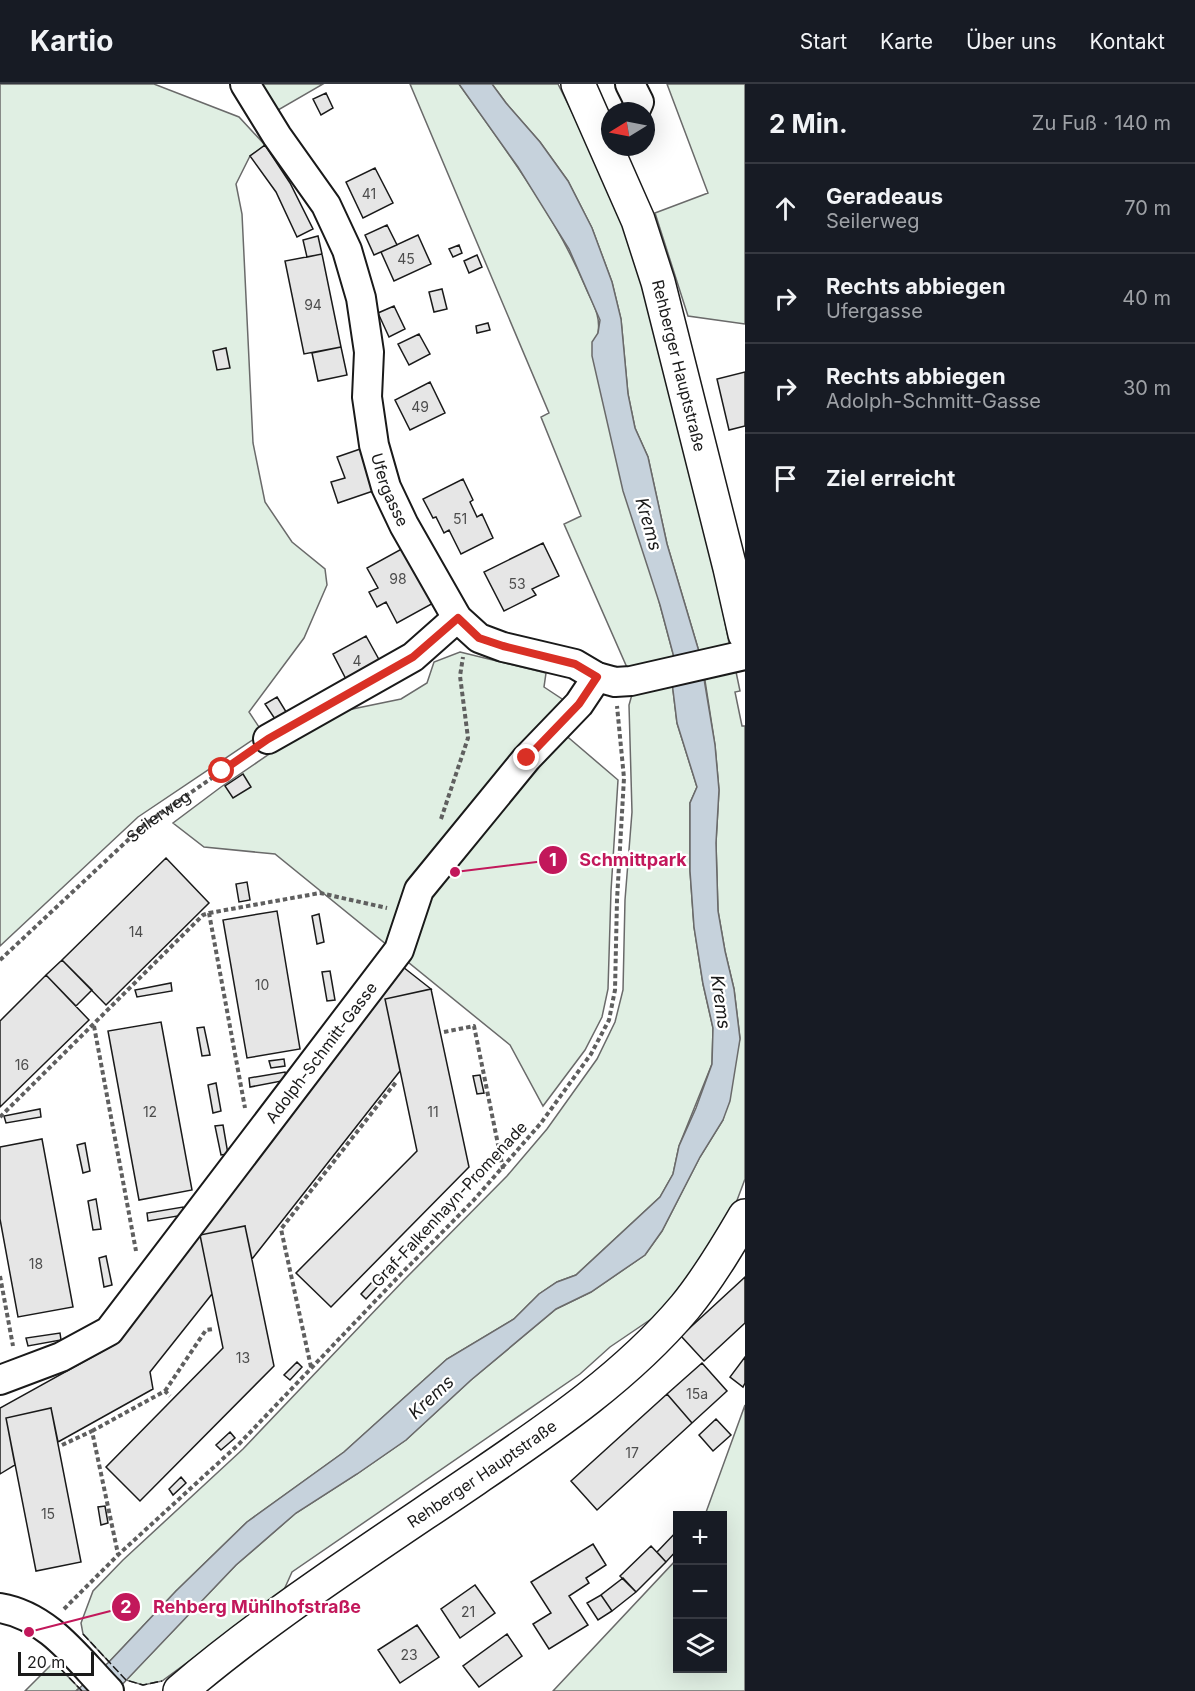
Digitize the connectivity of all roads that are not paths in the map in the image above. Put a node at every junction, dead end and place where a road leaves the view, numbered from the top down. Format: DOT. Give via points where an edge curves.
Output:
graph roads {
  1 [pos="245,84"];
  2 [pos="630,84"];
  3 [pos="583,95"];
  4 [pos="639,102"];
  5 [pos="601,130"];
  6 [pos="614,156"];
  7 [pos="462,622"];
  8 [pos="741,649"];
  9 [pos="614,680"];
  10 [pos="268,739"];
  11 [pos="745,1216"];
  12 [pos="9,1377"];
  13 [pos="0,1608"];
  14 [pos="109,1691"];
  15 [pos="180,1691"];
  1 -- 7 [label="street, Ufergasse" via="326,205 347,250 361,298 369,352 367,397 374,445 386,487"];
  2 -- 4 [label="street"];
  3 -- 5 [label="main road, Rehberger Hauptstraße"];
  6 -- 8 [label="main road, Rehberger Hauptstraße" via="658,282 730,568"];
  7 -- 9 [label="street, Ufergasse" via="479,638 575,664"];
  7 -- 10 [label="street" via="413,657"];
  8 -- 9 [label="street"];
  9 -- 12 [label="street, Adolph-Schmitt-Gasse" via="579,704 527,758 419,890 399,950 109,1331 61,1357"];
  11 -- 15 [label="main road, Rehberger Hauptstraße" via="686,1306 594,1395 291,1605"];
  13 -- 14 [label="street" via="25,1615 47,1628"];
}
